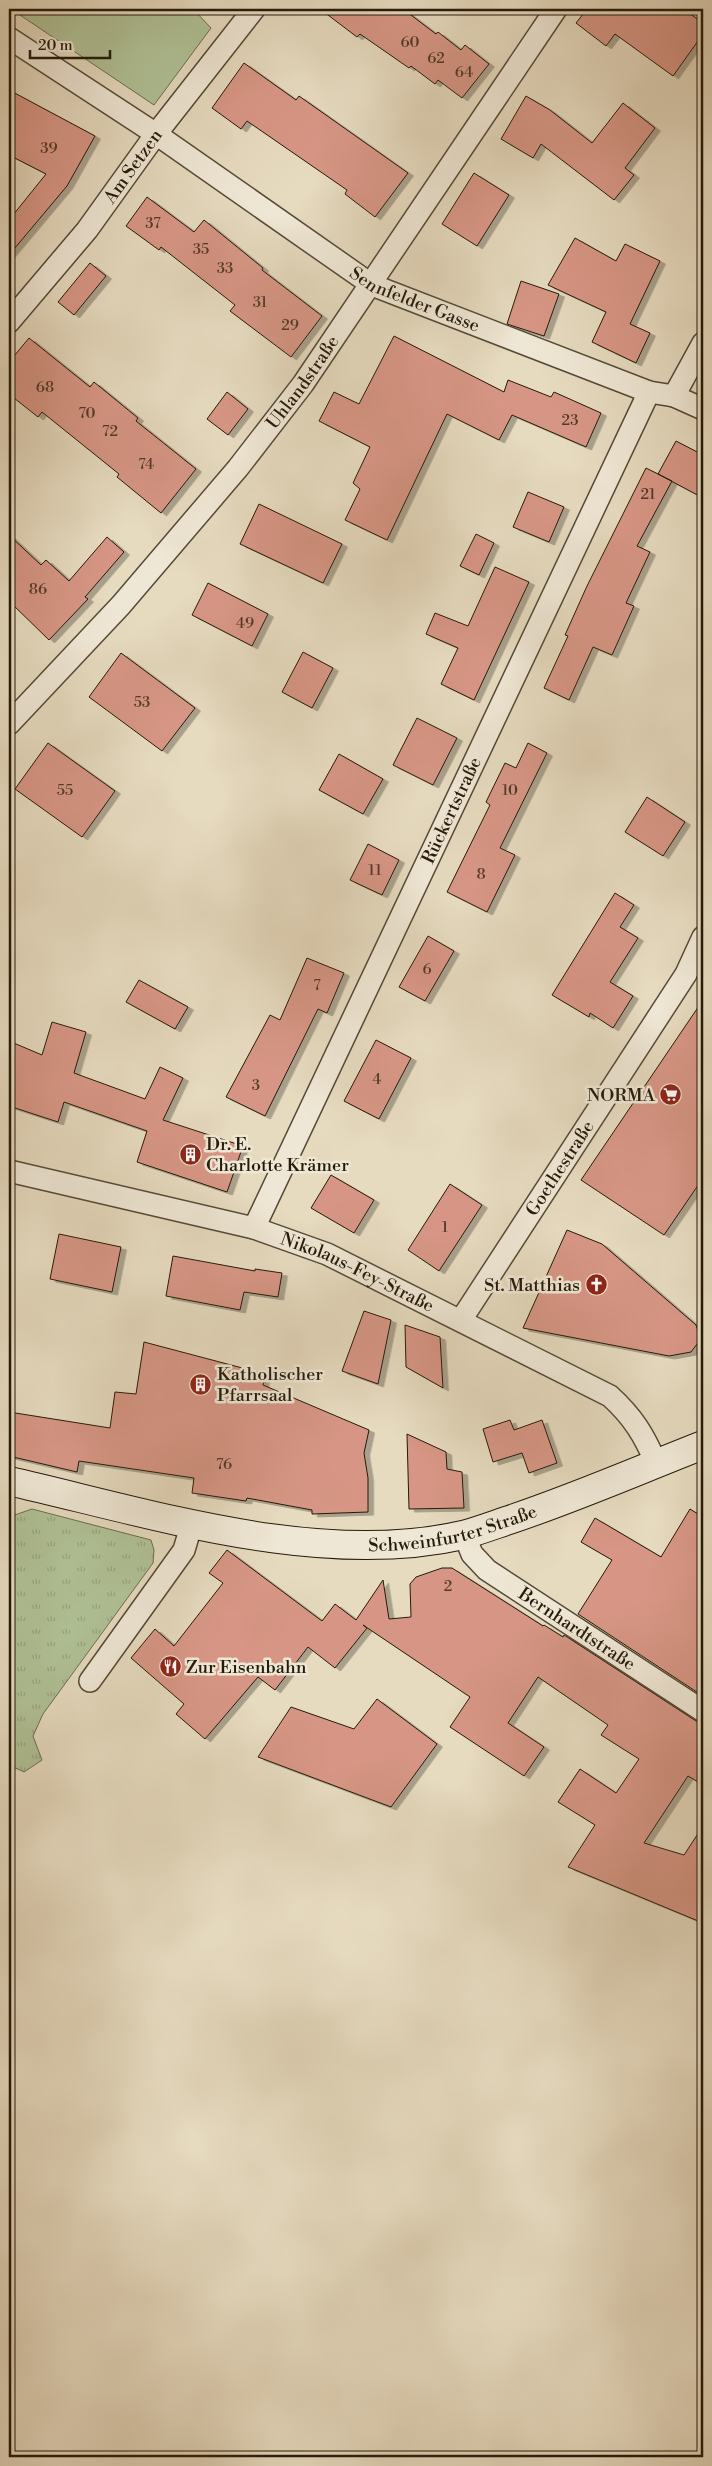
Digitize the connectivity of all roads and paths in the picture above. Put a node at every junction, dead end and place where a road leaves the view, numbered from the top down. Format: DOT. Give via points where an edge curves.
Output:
graph roads {
  1 [pos="254,9"];
  2 [pos="556,9"];
  3 [pos="9,38"];
  4 [pos="156,134"];
  5 [pos="372,285"];
  6 [pos="9,322"];
  7 [pos="703,343"];
  8 [pos="650,392"];
  9 [pos="674,396"];
  10 [pos="703,409"];
  11 [pos="9,724"];
  12 [pos="703,937"];
  13 [pos="9,1171"];
  14 [pos="254,1228"];
  15 [pos="460,1320"];
  16 [pos="703,1445"];
  17 [pos="656,1463"];
  18 [pos="9,1481"];
  19 [pos="192,1523"];
  20 [pos="464,1534"];
  21 [pos="90,1681"];
  22 [pos="703,1712"];
  1 -- 4 [label="street, Am Setzen"];
  2 -- 5 [label="street, Uhlandstraße"];
  3 -- 4 [label="street, Sennfelder Gasse"];
  4 -- 5 [label="street, Sennfelder Gasse"];
  4 -- 6 [label="street, Am Setzen" via="86,230"];
  5 -- 8 [label="street, Sennfelder Gasse"];
  5 -- 11 [label="street, Uhlandstraße" via="303,384 238,468 99,631"];
  7 -- 9 [label="street"];
  8 -- 9 [label="street, Sennfelder Gasse"];
  8 -- 14 [label="street, Rückertstraße"];
  9 -- 10 [label="street, Sennfelder Gasse"];
  12 -- 15 [label="street, Goethestraße" via="686,974"];
  13 -- 14 [label="street, Nikolaus-Fey-Straße"];
  14 -- 15 [label="street, Nikolaus-Fey-Straße" via="326,1254"];
  15 -- 17 [label="street, Nikolaus-Fey-Straße" via="610,1396 630,1413"];
  16 -- 17 [label="street, Schweinfurter Straße"];
  17 -- 20 [label="street, Schweinfurter Straße" via="542,1509"];
  18 -- 19 [label="street, Schweinfurter Straße"];
  19 -- 20 [label="street, Schweinfurter Straße" via="305,1543 370,1545 420,1542"];
  19 -- 21 [label="street" via="184,1550"];
  20 -- 22 [label="street, Bernhardtstraße" via="472,1554 487,1570"];
}
